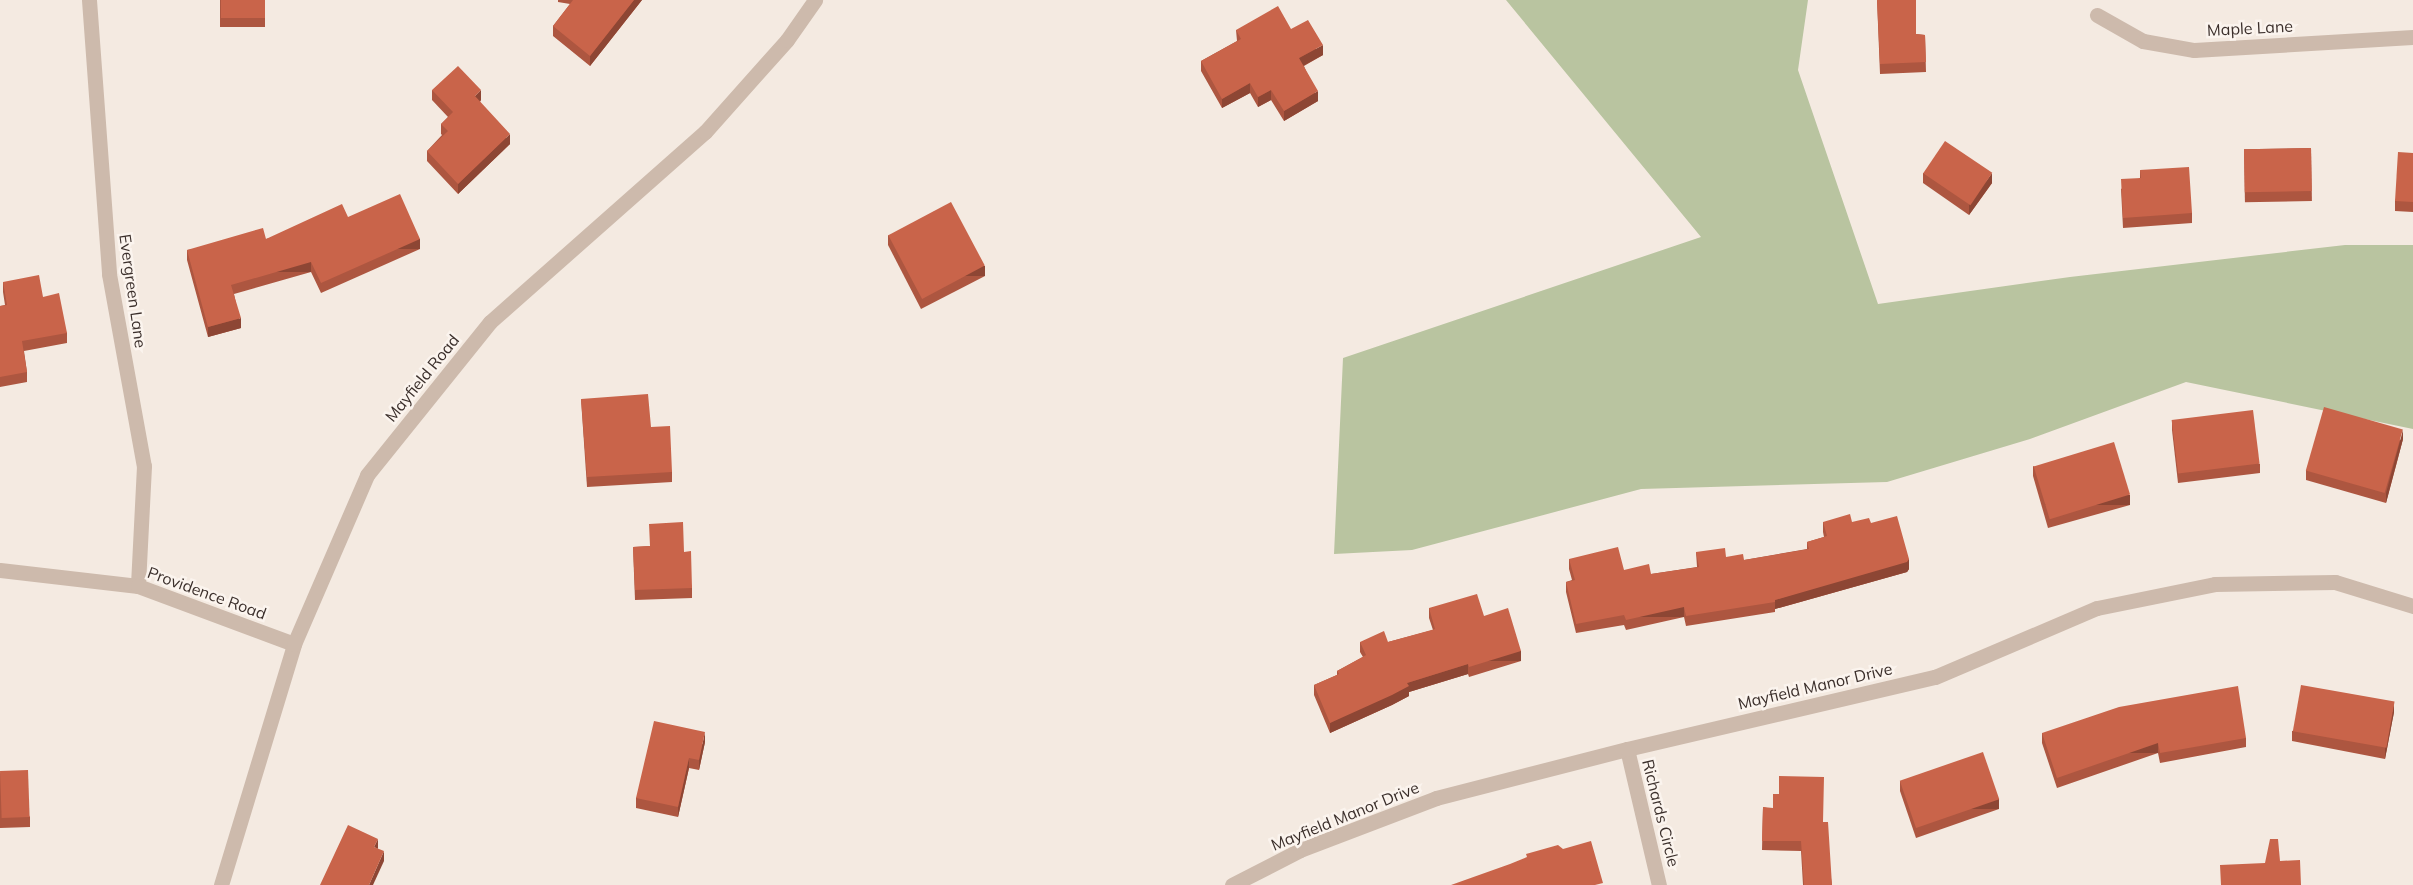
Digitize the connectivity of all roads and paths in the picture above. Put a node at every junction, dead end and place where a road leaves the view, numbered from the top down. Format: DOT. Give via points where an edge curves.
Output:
graph roads {
  1 [pos="88,0"];
  2 [pos="815,0"];
  3 [pos="2097,15"];
  4 [pos="2413,37"];
  5 [pos="0,570"];
  6 [pos="138,586"];
  7 [pos="2413,606"];
  8 [pos="294,644"];
  9 [pos="1627,749"];
  10 [pos="221,885"];
  11 [pos="1232,885"];
  12 [pos="1659,885"];
  1 -- 6 [label="street, Evergreen Lane" via="109,274 144,466"];
  2 -- 8 [label="street, Mayfield Road" via="787,40 705,132 490,322 367,475"];
  3 -- 4 [label="street, Maple Lane" via="2143,41 2194,50"];
  5 -- 6 [label="street, Providence Road"];
  6 -- 8 [label="street, Providence Road"];
  7 -- 9 [label="street, Mayfield Manor Drive" via="2335,582 2215,584 2097,608 1935,677"];
  8 -- 10 [label="street, Mayfield Road"];
  9 -- 11 [label="street, Mayfield Manor Drive" via="1436,798 1300,850"];
  9 -- 12 [label="street, Richards Circle"];
}
